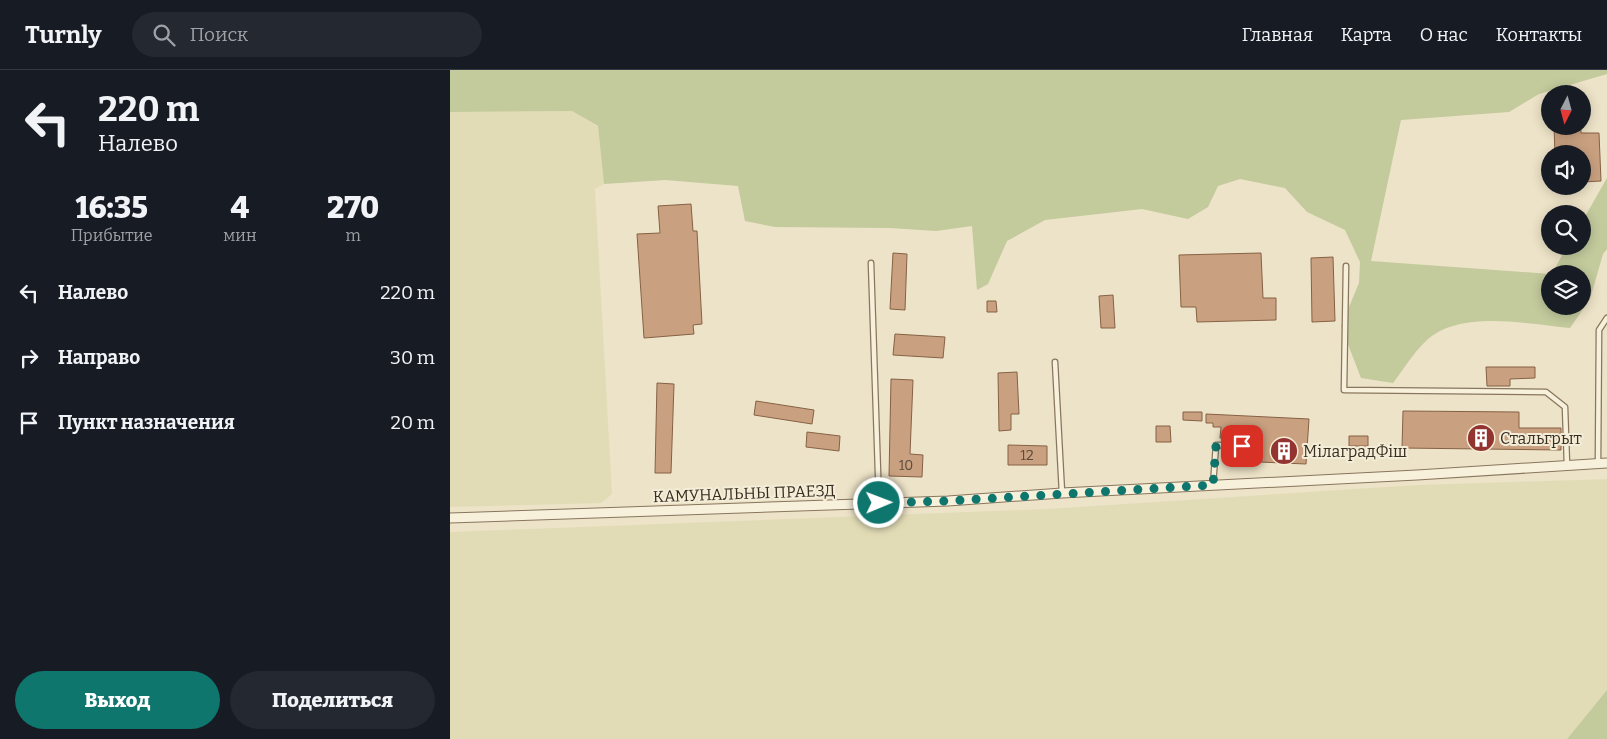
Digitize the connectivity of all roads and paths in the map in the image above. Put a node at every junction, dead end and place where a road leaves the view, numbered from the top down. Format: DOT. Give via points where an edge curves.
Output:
graph roads {
  1 [pos="871,263"];
  2 [pos="1346,266"];
  3 [pos="1607,318"];
  4 [pos="1055,362"];
  5 [pos="1256,446"];
  6 [pos="1603,463"];
  7 [pos="1567,465"];
  8 [pos="1213,485"];
  9 [pos="1062,493"];
  10 [pos="879,503"];
  11 [pos="450,518"];
  1 -- 10 [label="lane"];
  2 -- 7 [label="lane" via="1344,390 1546,392 1565,407"];
  3 -- 6 [label="lane" via="1599,330"];
  4 -- 9 [label="lane"];
  5 -- 8 [label="lane" via="1216,446"];
  6 -- 7 [label="street, КАМУНАЛЬНЫ ПРАЕЗД"];
  7 -- 8 [label="street, КАМУНАЛЬНЫ ПРАЕЗД"];
  8 -- 9 [label="street, КАМУНАЛЬНЫ ПРАЕЗД"];
  9 -- 10 [label="street, КАМУНАЛЬНЫ ПРАЕЗД"];
  10 -- 11 [label="street, КАМУНАЛЬНЫ ПРАЕЗД"];
}
